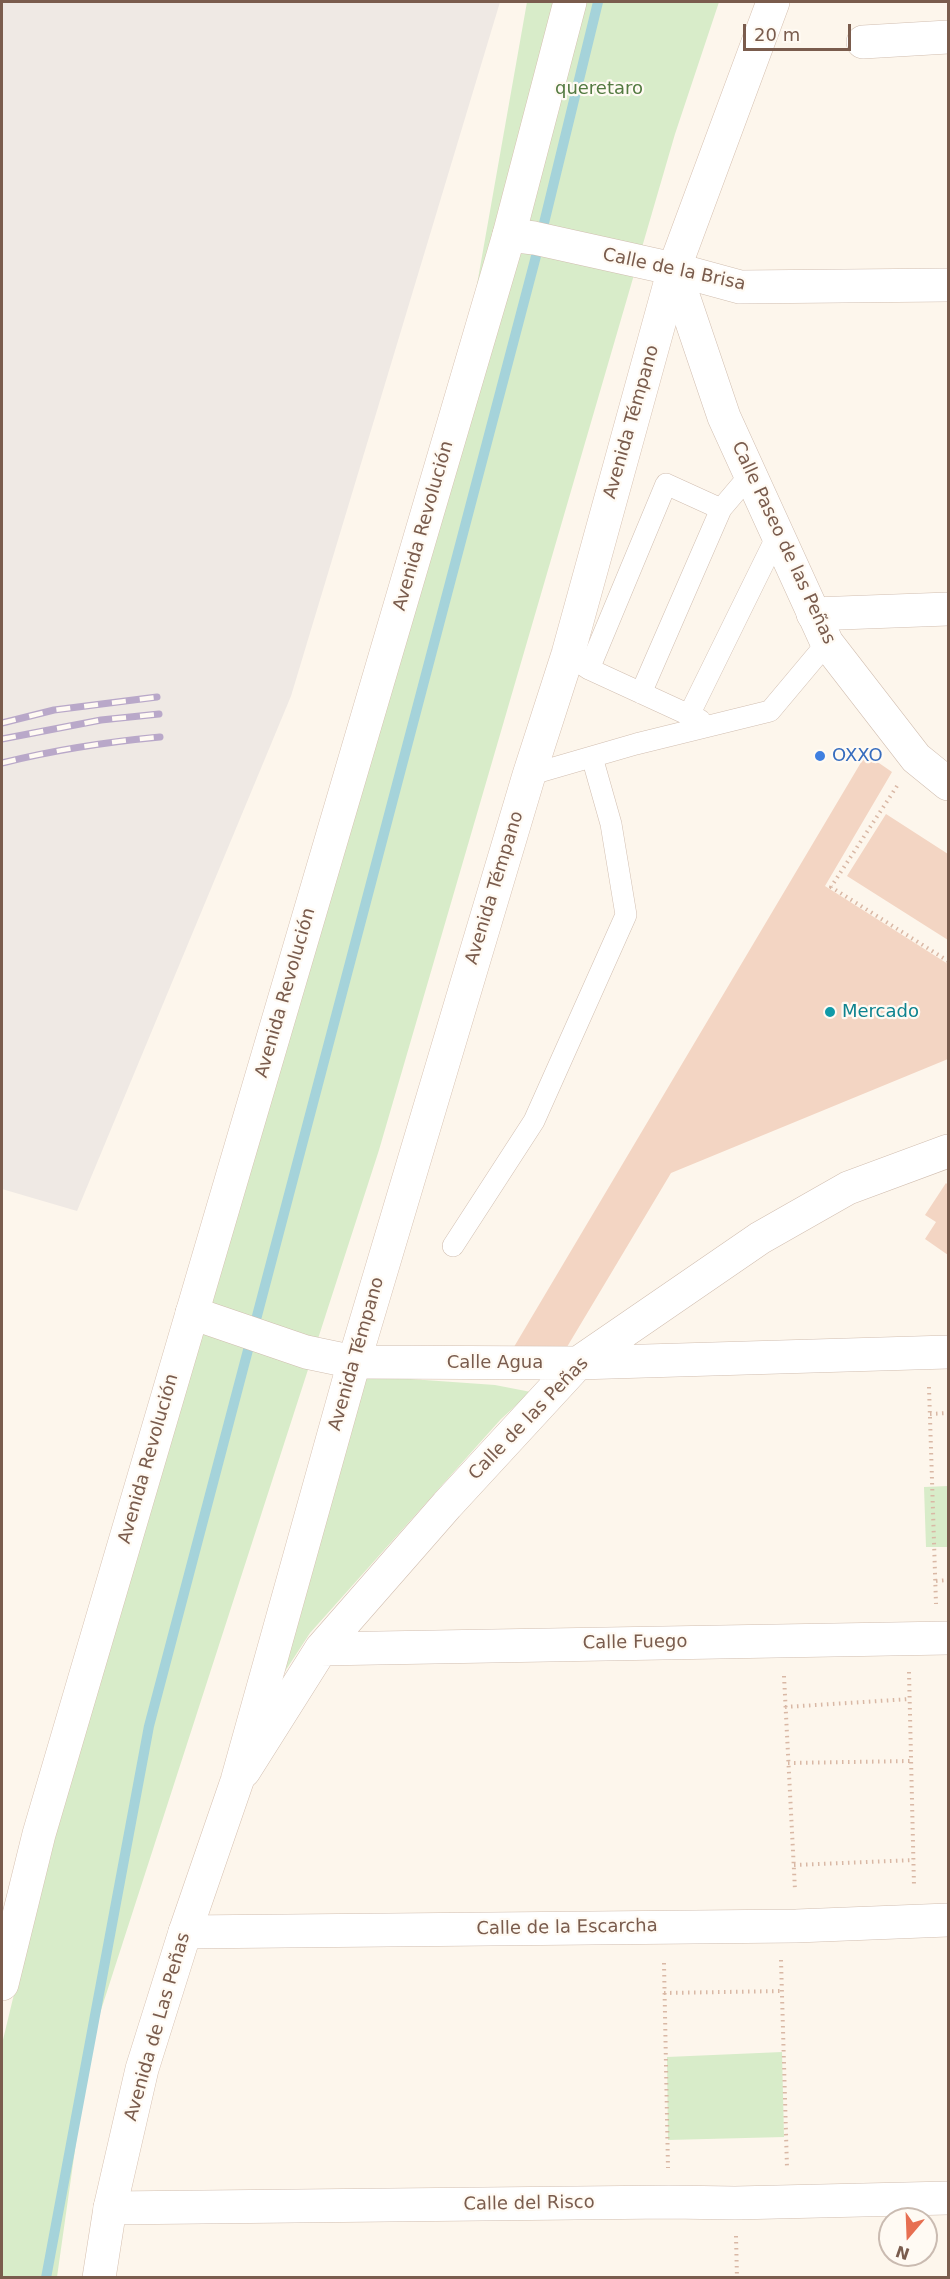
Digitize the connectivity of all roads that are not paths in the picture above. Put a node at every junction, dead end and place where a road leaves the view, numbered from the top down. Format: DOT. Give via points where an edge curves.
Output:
graph roads {
  1 [pos="570,2"];
  2 [pos="773,2"];
  3 [pos="948,37"];
  4 [pos="863,42"];
  5 [pos="522,237"];
  6 [pos="674,269"];
  7 [pos="948,285"];
  8 [pos="749,476"];
  9 [pos="721,509"];
  10 [pos="777,536"];
  11 [pos="948,609"];
  12 [pos="813,614"];
  13 [pos="827,643"];
  14 [pos="578,661"];
  15 [pos="641,693"];
  16 [pos="689,715"];
  17 [pos="712,725"];
  18 [pos="592,757"];
  19 [pos="529,776"];
  20 [pos="948,784"];
  21 [pos="948,1151"];
  22 [pos="453,1246"];
  23 [pos="192,1313"];
  24 [pos="948,1352"];
  25 [pos="354,1362"];
  26 [pos="578,1363"];
  27 [pos="948,1638"];
  28 [pos="321,1649"];
  29 [pos="237,1781"];
  30 [pos="948,1920"];
  31 [pos="185,1932"];
  32 [pos="2,1984"];
  33 [pos="948,2198"];
  34 [pos="110,2208"];
  35 [pos="99,2277"];
  1 -- 5 [label="street, Avenida Revolución"];
  2 -- 6 [label="street, Avenida Témpano"];
  3 -- 4 [label="street"];
  5 -- 6 [label="street, Calle de la Brisa"];
  5 -- 23 [label="street, Avenida Revolución"];
  6 -- 7 [label="street, Calle de la Brisa" via="740,287"];
  6 -- 8 [label="street, Calle Paseo de las Peñas" via="724,417"];
  6 -- 14 [label="street, Avenida Témpano"];
  8 -- 9 [label="lane"];
  8 -- 10 [label="street, Calle Paseo de las Peñas"];
  9 -- 14 [label="lane" via="666,484"];
  9 -- 15 [label="lane"];
  10 -- 12 [label="street, Calle Paseo de las Peñas"];
  10 -- 16 [label="lane"];
  11 -- 12 [label="street"];
  12 -- 13 [label="street, Calle Paseo de las Peñas"];
  13 -- 17 [label="lane" via="770,711"];
  13 -- 20 [label="street, Calle Paseo de las Peñas" via="916,758"];
  14 -- 15 [label="lane"];
  14 -- 19 [label="street, Avenida Témpano"];
  15 -- 16 [label="lane"];
  16 -- 17 [label="lane"];
  17 -- 18 [label="lane"];
  18 -- 19 [label="lane"];
  18 -- 22 [label="lane" via="611,824 626,915 534,1121"];
  19 -- 25 [label="street, Avenida Témpano"];
  21 -- 26 [label="street, Calle de las Peñas" via="848,1188 760,1238"];
  23 -- 25 [label="street, Calle Agua" via="306,1352"];
  23 -- 32 [label="street, Avenida Revolución" via="39,1834"];
  24 -- 26 [label="street, Calle Agua"];
  25 -- 26 [label="street, Calle Agua"];
  25 -- 29 [label="street, Avenida Témpano"];
  26 -- 28 [label="street, Calle de las Peñas" via="447,1504"];
  27 -- 28 [label="street, Calle Fuego"];
  28 -- 29 [label="street, Calle de las Peñas"];
  29 -- 31 [label="street, Avenida de Las Peñas"];
  30 -- 31 [label="street, Calle de la Escarcha" via="779,1926"];
  31 -- 34 [label="street, Avenida de Las Peñas" via="142,2069"];
  33 -- 34 [label="street, Calle del Risco"];
  34 -- 35 [label="street, Avenida de Las Peñas"];
}
